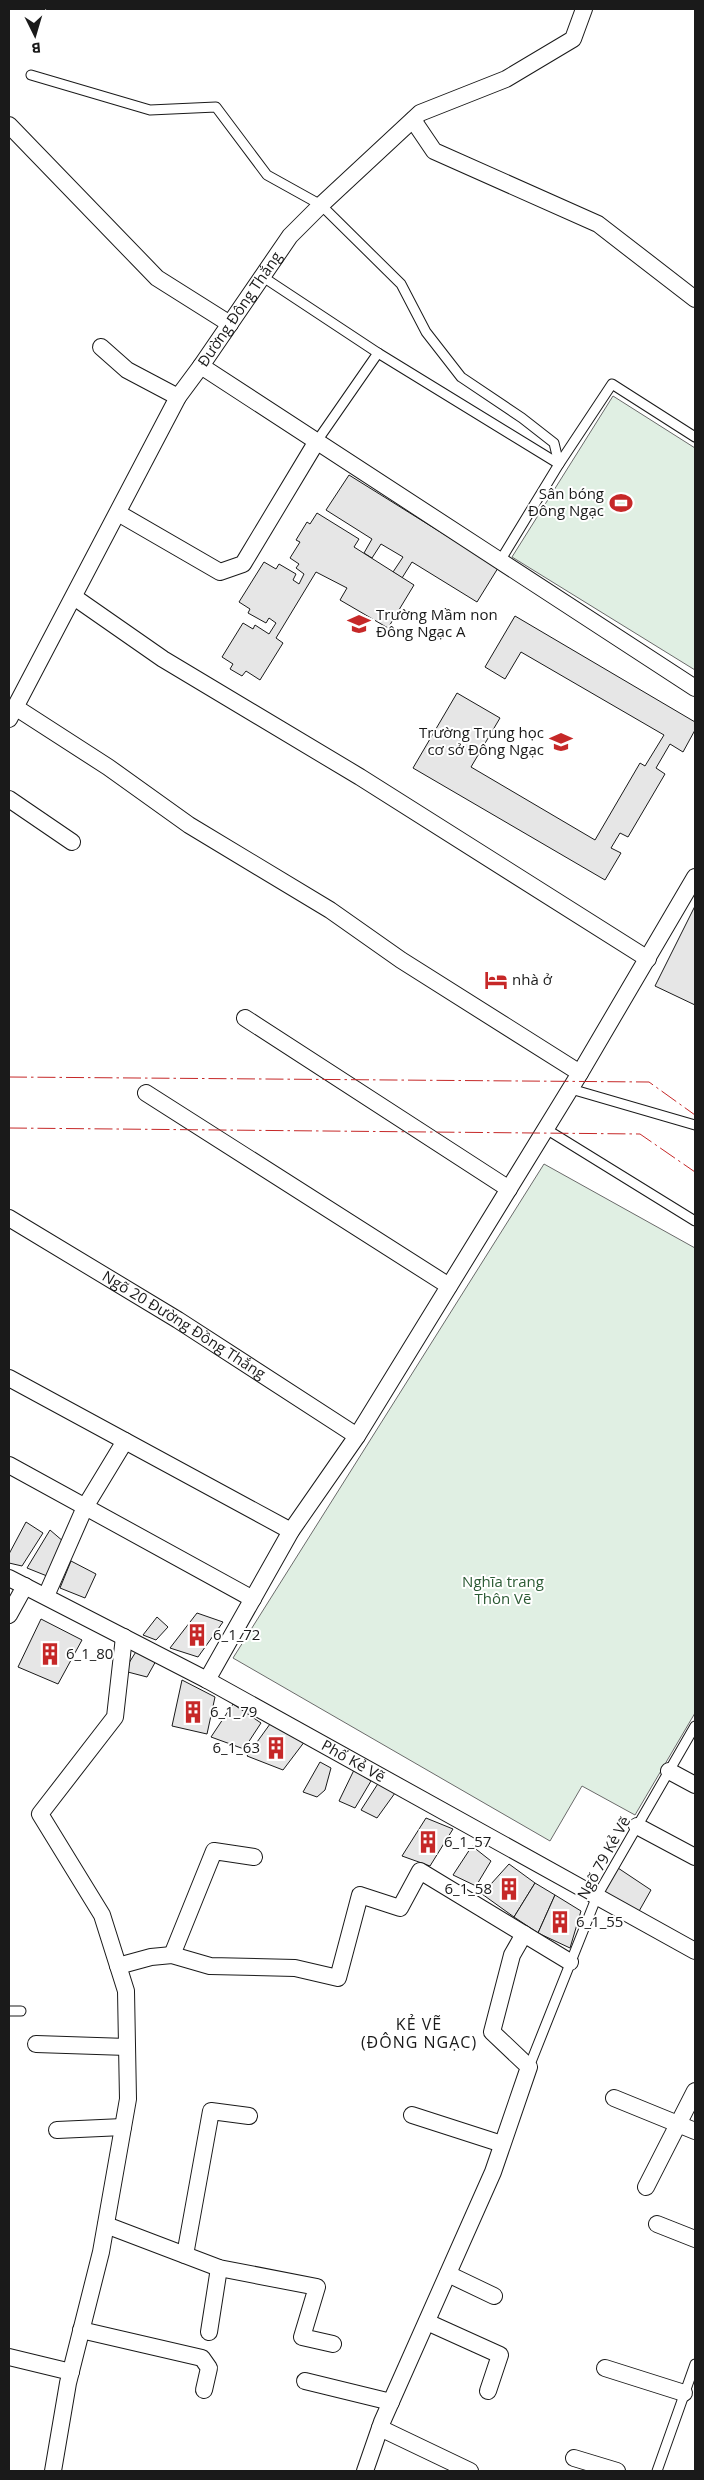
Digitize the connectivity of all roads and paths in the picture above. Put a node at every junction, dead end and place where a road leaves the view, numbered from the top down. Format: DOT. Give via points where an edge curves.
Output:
graph roads {
  1 [pos="584,9"];
  2 [pos="31,75"];
  3 [pos="413,120"];
  4 [pos="9,125"];
  5 [pos="321,205"];
  6 [pos="262,276"];
  7 [pos="695,299"];
  8 [pos="230,324"];
  9 [pos="101,347"];
  10 [pos="378,353"];
  11 [pos="201,366"];
  12 [pos="178,397"];
  13 [pos="695,437"];
  14 [pos="317,441"];
  15 [pos="559,464"];
  16 [pos="118,513"];
  17 [pos="500,561"];
  18 [pos="74,597"];
  19 [pos="695,688"];
  20 [pos="12,713"];
  21 [pos="9,799"];
  22 [pos="72,842"];
  23 [pos="695,877"];
  24 [pos="648,959"];
  25 [pos="245,1018"];
  26 [pos="580,1074"];
  27 [pos="571,1089"];
  28 [pos="146,1093"];
  29 [pos="695,1125"];
  30 [pos="546,1130"];
  31 [pos="509,1189"];
  32 [pos="9,1218"];
  33 [pos="695,1221"];
  34 [pos="449,1286"];
  35 [pos="9,1378"];
  36 [pos="357,1436"];
  37 [pos="125,1441"];
  38 [pos="9,1465"];
  39 [pos="86,1507"];
  40 [pos="291,1531"];
  41 [pos="9,1578"];
  42 [pos="25,1586"];
  43 [pos="46,1596"];
  44 [pos="253,1599"];
  45 [pos="9,1615"];
  46 [pos="124,1637"];
  47 [pos="207,1680"];
  48 [pos="695,1726"];
  49 [pos="669,1770"];
  50 [pos="695,1785"];
  51 [pos="637,1826"];
  52 [pos="695,1857"];
  53 [pos="254,1858"];
  54 [pos="597,1896"];
  55 [pos="524,1934"];
  56 [pos="695,1951"];
  57 [pos="172,1955"];
  58 [pos="570,1962"];
  59 [pos="118,1966"];
  60 [pos="9,2011"];
  61 [pos="21,2011"];
  62 [pos="36,2044"];
  63 [pos="127,2047"];
  64 [pos="529,2067"];
  65 [pos="695,2091"];
  66 [pos="614,2098"];
  67 [pos="412,2115"];
  68 [pos="249,2116"];
  69 [pos="123,2127"];
  70 [pos="688,2128"];
  71 [pos="57,2130"];
  72 [pos="502,2144"];
  73 [pos="646,2187"];
  74 [pos="657,2224"];
  75 [pos="106,2225"];
  76 [pos="695,2239"];
  77 [pos="185,2255"];
  78 [pos="219,2268"];
  79 [pos="448,2274"];
  80 [pos="494,2296"];
  81 [pos="426,2322"];
  82 [pos="81,2330"];
  83 [pos="208,2332"];
  84 [pos="333,2344"];
  85 [pos="9,2357"];
  86 [pos="695,2364"];
  87 [pos="605,2368"];
  88 [pos="71,2372"];
  89 [pos="305,2381"];
  90 [pos="204,2390"];
  91 [pos="488,2391"];
  92 [pos="684,2393"];
  93 [pos="391,2402"];
  94 [pos="380,2428"];
  95 [pos="574,2458"];
  96 [pos="53,2471"];
  97 [pos="364,2471"];
  98 [pos="470,2471"];
  99 [pos="617,2471"];
  100 [pos="657,2471"];
  1 -- 3 [label="street, Đường Đông Thắng" via="573,39 506,79 420,113"];
  2 -- 5 [label="lane" via="150,110 216,108 267,175"];
  3 -- 5 [label="street, Đường Đông Thắng"];
  3 -- 7 [label="street" via="434,151 598,224"];
  4 -- 8 [label="street" via="157,278"];
  5 -- 6 [label="street, Đường Đông Thắng" via="290,236"];
  5 -- 15 [label="lane" via="401,284 426,332 462,377 554,443"];
  6 -- 8 [label="street, Đường Đông Thắng"];
  6 -- 10 [label="lane"];
  8 -- 11 [label="street, Đường Đông Thắng"];
  9 -- 12 [label="street" via="128,370"];
  10 -- 14 [label="lane"];
  10 -- 15 [label="lane"];
  11 -- 12 [label="street, Đường Đông Thắng"];
  11 -- 14 [label="street"];
  12 -- 16 [label="street, Đường Đông Thắng"];
  13 -- 15 [label="lane" via="612,384"];
  14 -- 16 [label="street" via="244,564 220,572"];
  14 -- 17 [label="street"];
  15 -- 17 [label="lane"];
  16 -- 18 [label="street, Đường Đông Thắng"];
  17 -- 19 [label="street"];
  18 -- 20 [label="street, Đường Đông Thắng"];
  18 -- 24 [label="street" via="163,659 360,777"];
  20 -- 26 [label="street" via="108,767 189,824 330,910 401,960"];
  21 -- 22 [label="street"];
  23 -- 24 [label="street"];
  24 -- 26 [label="street"];
  25 -- 31 [label="street"];
  26 -- 27 [label="street"];
  27 -- 29 [label="lane"];
  27 -- 30 [label="street"];
  28 -- 34 [label="street"];
  30 -- 31 [label="street"];
  30 -- 33 [label="lane"];
  31 -- 34 [label="street"];
  32 -- 36 [label="street, Ngõ 20 Đường Đồng Thắng" via="178,1320"];
  34 -- 36 [label="street"];
  35 -- 37 [label="street"];
  36 -- 40 [label="street"];
  37 -- 39 [label="street"];
  37 -- 40 [label="street"];
  38 -- 39 [label="street"];
  39 -- 43 [label="street"];
  39 -- 44 [label="street"];
  40 -- 44 [label="street"];
  41 -- 42 [label="street, Phố Kẻ Vẽ"];
  42 -- 43 [label="street, Phố Kẻ Vẽ"];
  42 -- 45 [label="street"];
  43 -- 46 [label="street, Phố Kẻ Vẽ"];
  44 -- 47 [label="street"];
  46 -- 47 [label="street, Phố Kẻ Vẽ"];
  46 -- 59 [label="street" via="115,1717 40,1814 102,1915"];
  47 -- 54 [label="street, Phố Kẻ Vẽ"];
  48 -- 49 [label="lane, Ngõ 79 Kẻ Vẽ"];
  49 -- 50 [label="street"];
  49 -- 51 [label="lane, Ngõ 79 Kẻ Vẽ"];
  51 -- 52 [label="street"];
  51 -- 54 [label="lane, Ngõ 79 Kẻ Vẽ"];
  53 -- 57 [label="street" via="214,1850"];
  54 -- 56 [label="street, Phố Kẻ Vẽ"];
  54 -- 58 [label="lane, Ngõ 79 Kẻ Vẽ"];
  55 -- 57 [label="street" via="420,1871 400,1908 360,1895 338,1978 295,1968 210,1966"];
  55 -- 58 [label="street"];
  55 -- 64 [label="street" via="512,1955 492,2032"];
  57 -- 59 [label="street"];
  58 -- 64 [label="lane, Ngõ 79 Kẻ Vẽ"];
  59 -- 63 [label="street" via="126,1991"];
  60 -- 61 [label="lane"];
  62 -- 63 [label="street"];
  63 -- 69 [label="street" via="128,2099"];
  64 -- 72 [label="street"];
  65 -- 70 [label="street"];
  66 -- 70 [label="street"];
  67 -- 72 [label="street"];
  68 -- 77 [label="street" via="211,2111"];
  69 -- 71 [label="street"];
  69 -- 75 [label="street"];
  70 -- 73 [label="street"];
  72 -- 79 [label="street"];
  74 -- 76 [label="street"];
  75 -- 77 [label="street"];
  75 -- 82 [label="street"];
  77 -- 78 [label="street"];
  78 -- 83 [label="street"];
  78 -- 84 [label="street" via="316,2288 302,2337"];
  79 -- 80 [label="street"];
  79 -- 81 [label="street"];
  81 -- 91 [label="street" via="500,2354"];
  81 -- 93 [label="street"];
  82 -- 88 [label="street"];
  82 -- 90 [label="street" via="202,2358 208,2368"];
  85 -- 88 [label="street"];
  86 -- 92 [label="lane"];
  87 -- 92 [label="street"];
  88 -- 96 [label="street"];
  89 -- 93 [label="street"];
  92 -- 100 [label="lane"];
  93 -- 94 [label="street"];
  94 -- 97 [label="street"];
  94 -- 98 [label="street"];
  95 -- 99 [label="street"];
}
